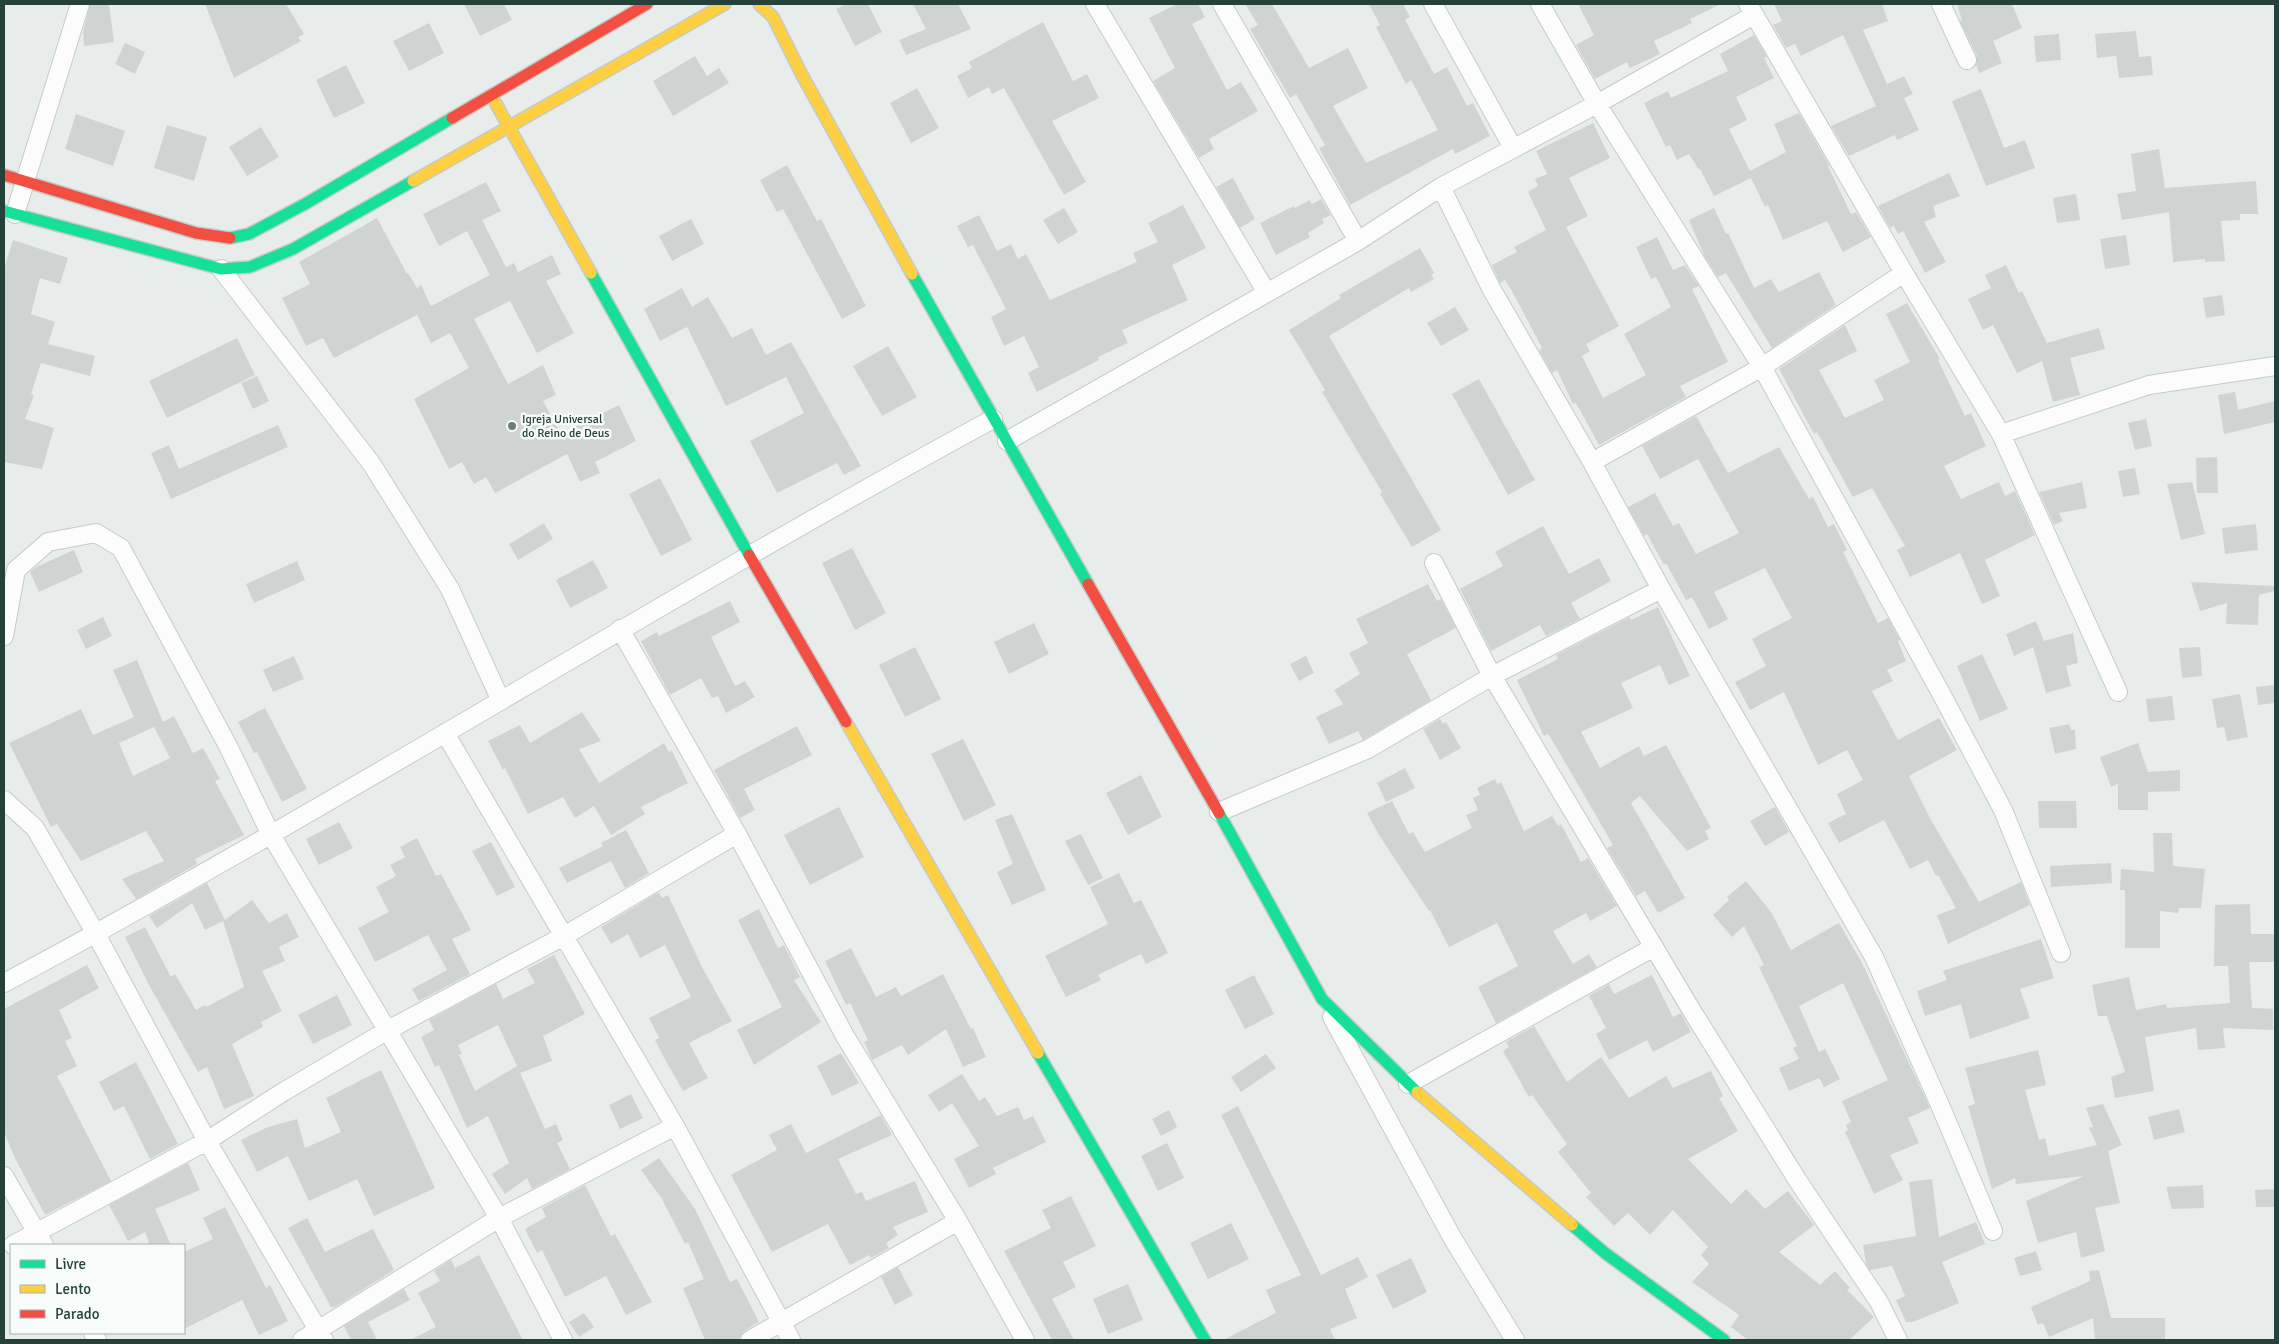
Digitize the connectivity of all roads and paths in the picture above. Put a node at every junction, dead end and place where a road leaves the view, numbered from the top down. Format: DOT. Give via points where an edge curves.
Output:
graph roads {
  1 [pos="80,4"];
  2 [pos="647,4"];
  3 [pos="725,4"];
  4 [pos="759,4"];
  5 [pos="773,4"];
  6 [pos="1095,4"];
  7 [pos="1222,4"];
  8 [pos="1433,4"];
  9 [pos="1540,4"];
  10 [pos="1941,4"];
  11 [pos="1751,10"];
  12 [pos="773,17"];
  13 [pos="1966,60"];
  14 [pos="491,95"];
  15 [pos="1597,104"];
  16 [pos="508,128"];
  17 [pos="1513,148"];
  18 [pos="4,175"];
  19 [pos="25,181"];
  20 [pos="1441,187"];
  21 [pos="9,212"];
  22 [pos="1358,241"];
  23 [pos="221,269"];
  24 [pos="1904,273"];
  25 [pos="1267,294"];
  26 [pos="2275,366"];
  27 [pos="1762,368"];
  28 [pos="993,419"];
  29 [pos="2001,434"];
  30 [pos="1007,441"];
  31 [pos="1592,462"];
  32 [pos="749,556"];
  33 [pos="1434,563"];
  34 [pos="1661,589"];
  35 [pos="620,629"];
  36 [pos="4,636"];
  37 [pos="1492,676"];
  38 [pos="2118,692"];
  39 [pos="501,701"];
  40 [pos="445,733"];
  41 [pos="4,800"];
  42 [pos="1219,812"];
  43 [pos="738,834"];
  44 [pos="271,835"];
  45 [pos="96,934"];
  46 [pos="564,936"];
  47 [pos="1654,947"];
  48 [pos="2061,953"];
  49 [pos="4,983"];
  50 [pos="1322,999"];
  51 [pos="388,1030"];
  52 [pos="1408,1084"];
  53 [pos="675,1126"];
  54 [pos="207,1141"];
  55 [pos="4,1176"];
  56 [pos="499,1218"];
  57 [pos="958,1221"];
  58 [pos="1993,1231"];
  59 [pos="41,1239"];
  60 [pos="20,1244"];
  61 [pos="782,1323"];
  62 [pos="321,1336"];
  63 [pos="1198,1338"];
  64 [pos="302,1340"];
  65 [pos="563,1340"];
  66 [pos="750,1340"];
  67 [pos="791,1340"];
  68 [pos="1025,1340"];
  69 [pos="1516,1340"];
  70 [pos="1724,1340"];
  71 [pos="1898,1340"];
  1 -- 19 [label="street"];
  2 -- 14 [label="street"];
  3 -- 16 [label="street"];
  4 -- 12 [label="street"];
  5 -- 12 [label="street"];
  6 -- 25 [label="street"];
  7 -- 22 [label="street"];
  8 -- 17 [label="street"];
  9 -- 15 [label="street"];
  10 -- 13 [label="street"];
  11 -- 15 [label="street"];
  11 -- 24 [label="street"];
  12 -- 28 [label="street"];
  14 -- 16 [label="street"];
  14 -- 19 [label="street" via="336,191 249,234 228,239 196,233"];
  15 -- 17 [label="street"];
  15 -- 27 [label="street"];
  16 -- 23 [label="street" via="348,213 293,249 250,268"];
  16 -- 32 [label="street"];
  17 -- 20 [label="street"];
  18 -- 19 [label="street"];
  19 -- 21 [label="street"];
  20 -- 22 [label="street"];
  20 -- 31 [label="street" via="1492,290"];
  21 -- 23 [label="street"];
  22 -- 25 [label="street"];
  23 -- 39 [label="street" via="372,463 450,589"];
  24 -- 27 [label="street"];
  24 -- 29 [label="street"];
  25 -- 30 [label="street"];
  26 -- 29 [label="street" via="2149,385"];
  27 -- 31 [label="street"];
  27 -- 48 [label="street" via="2003,810"];
  28 -- 30 [label="street"];
  28 -- 32 [label="street"];
  29 -- 38 [label="street"];
  30 -- 42 [label="street"];
  31 -- 34 [label="street"];
  32 -- 35 [label="street"];
  32 -- 63 [label="street"];
  33 -- 37 [label="street"];
  34 -- 37 [label="street"];
  34 -- 58 [label="street" via="1874,957"];
  35 -- 39 [label="street"];
  35 -- 43 [label="street"];
  36 -- 44 [label="street" via="16,570 48,542 96,534 121,548 228,746"];
  37 -- 42 [label="street" via="1368,749"];
  37 -- 47 [label="street"];
  39 -- 40 [label="street"];
  40 -- 44 [label="street"];
  40 -- 46 [label="street"];
  41 -- 45 [label="street" via="35,828"];
  42 -- 50 [label="street"];
  43 -- 46 [label="street"];
  43 -- 57 [label="street" via="845,1036"];
  44 -- 45 [label="street"];
  44 -- 51 [label="street"];
  45 -- 49 [label="street"];
  45 -- 54 [label="street"];
  46 -- 51 [label="street"];
  46 -- 53 [label="street"];
  47 -- 52 [label="street"];
  47 -- 71 [label="street" via="1798,1181 1879,1302"];
  50 -- 52 [label="street"];
  50 -- 69 [label="street" via="1453,1239"];
  51 -- 54 [label="street"];
  51 -- 56 [label="street"];
  52 -- 70 [label="street" via="1605,1252"];
  53 -- 56 [label="street"];
  53 -- 61 [label="street"];
  54 -- 59 [label="street"];
  54 -- 62 [label="street"];
  55 -- 59 [label="street"];
  56 -- 62 [label="street"];
  56 -- 65 [label="street"];
  57 -- 61 [label="street"];
  57 -- 68 [label="street"];
  59 -- 60 [label="street"];
  61 -- 66 [label="street"];
  61 -- 67 [label="street"];
  62 -- 64 [label="street"];
}
